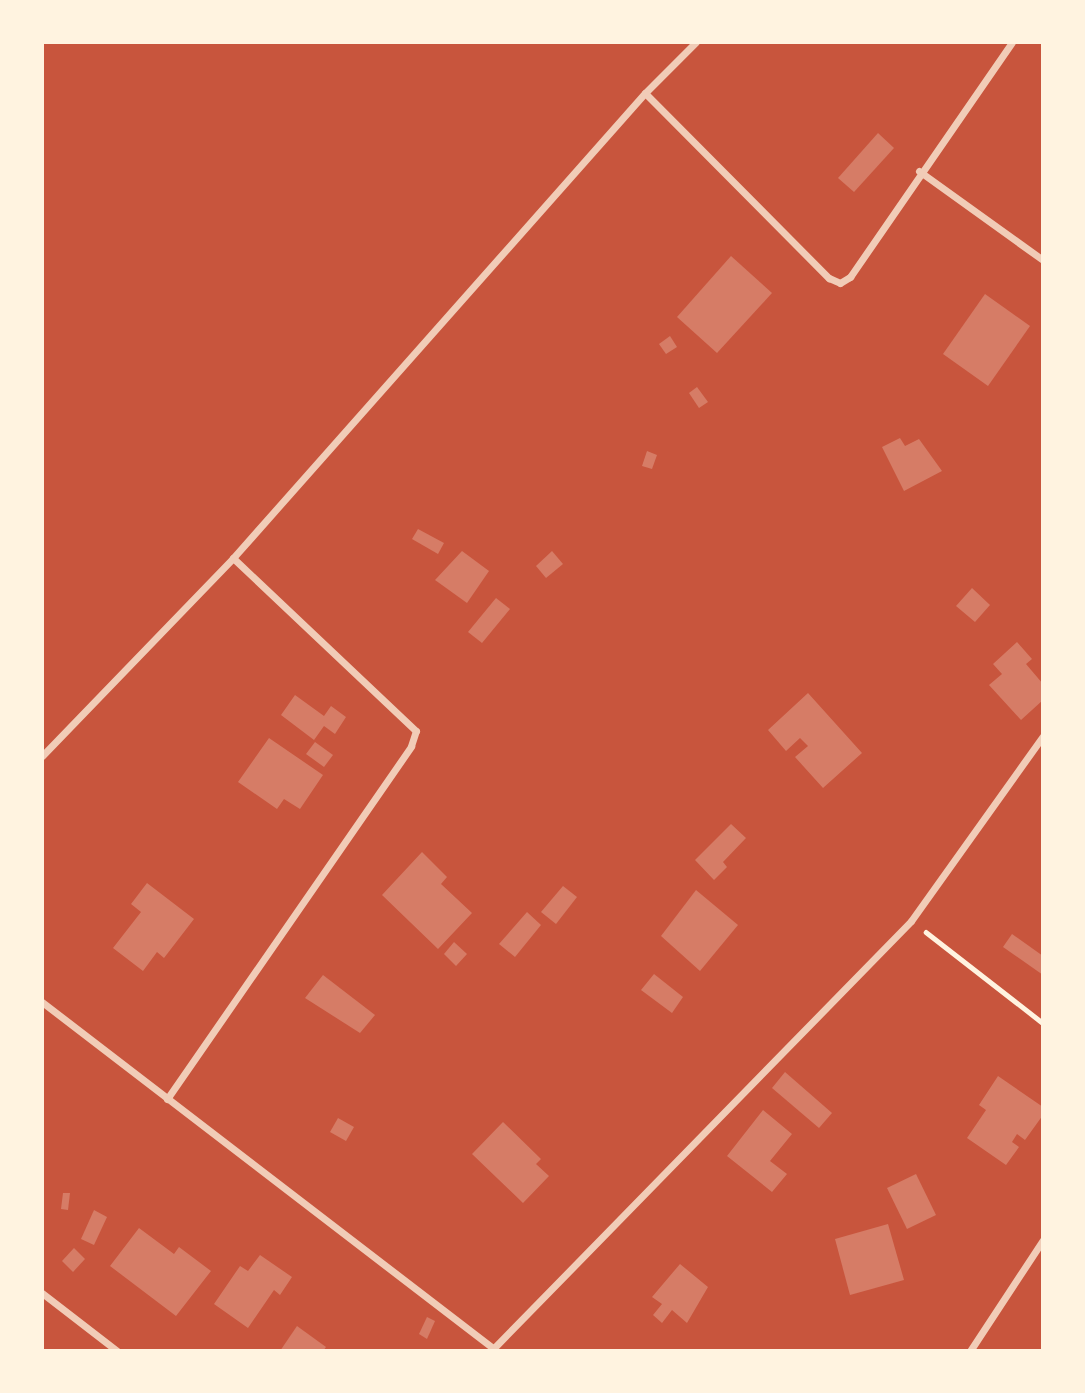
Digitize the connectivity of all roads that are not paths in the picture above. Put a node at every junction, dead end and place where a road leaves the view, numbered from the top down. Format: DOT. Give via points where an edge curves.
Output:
graph roads {
  1 [pos="696,42"];
  2 [pos="1012,42"];
  3 [pos="645,93"];
  4 [pos="919,171"];
  5 [pos="1043,260"];
  6 [pos="233,558"];
  7 [pos="1043,736"];
  8 [pos="42,756"];
  9 [pos="42,1002"];
  10 [pos="167,1098"];
  11 [pos="1043,1240"];
  12 [pos="42,1293"];
  13 [pos="493,1350"];
  14 [pos="117,1351"];
  15 [pos="970,1351"];
  1 -- 3 [label="street"];
  2 -- 4 [label="street"];
  3 -- 4 [label="street" via="829,278 840,283 850,277"];
  3 -- 6 [label="street"];
  4 -- 5 [label="street"];
  6 -- 8 [label="street"];
  6 -- 10 [label="street" via="416,731 411,746"];
  7 -- 13 [label="street" via="911,921"];
  9 -- 10 [label="street"];
  10 -- 13 [label="street"];
  11 -- 15 [label="street"];
  12 -- 14 [label="street"];
}
